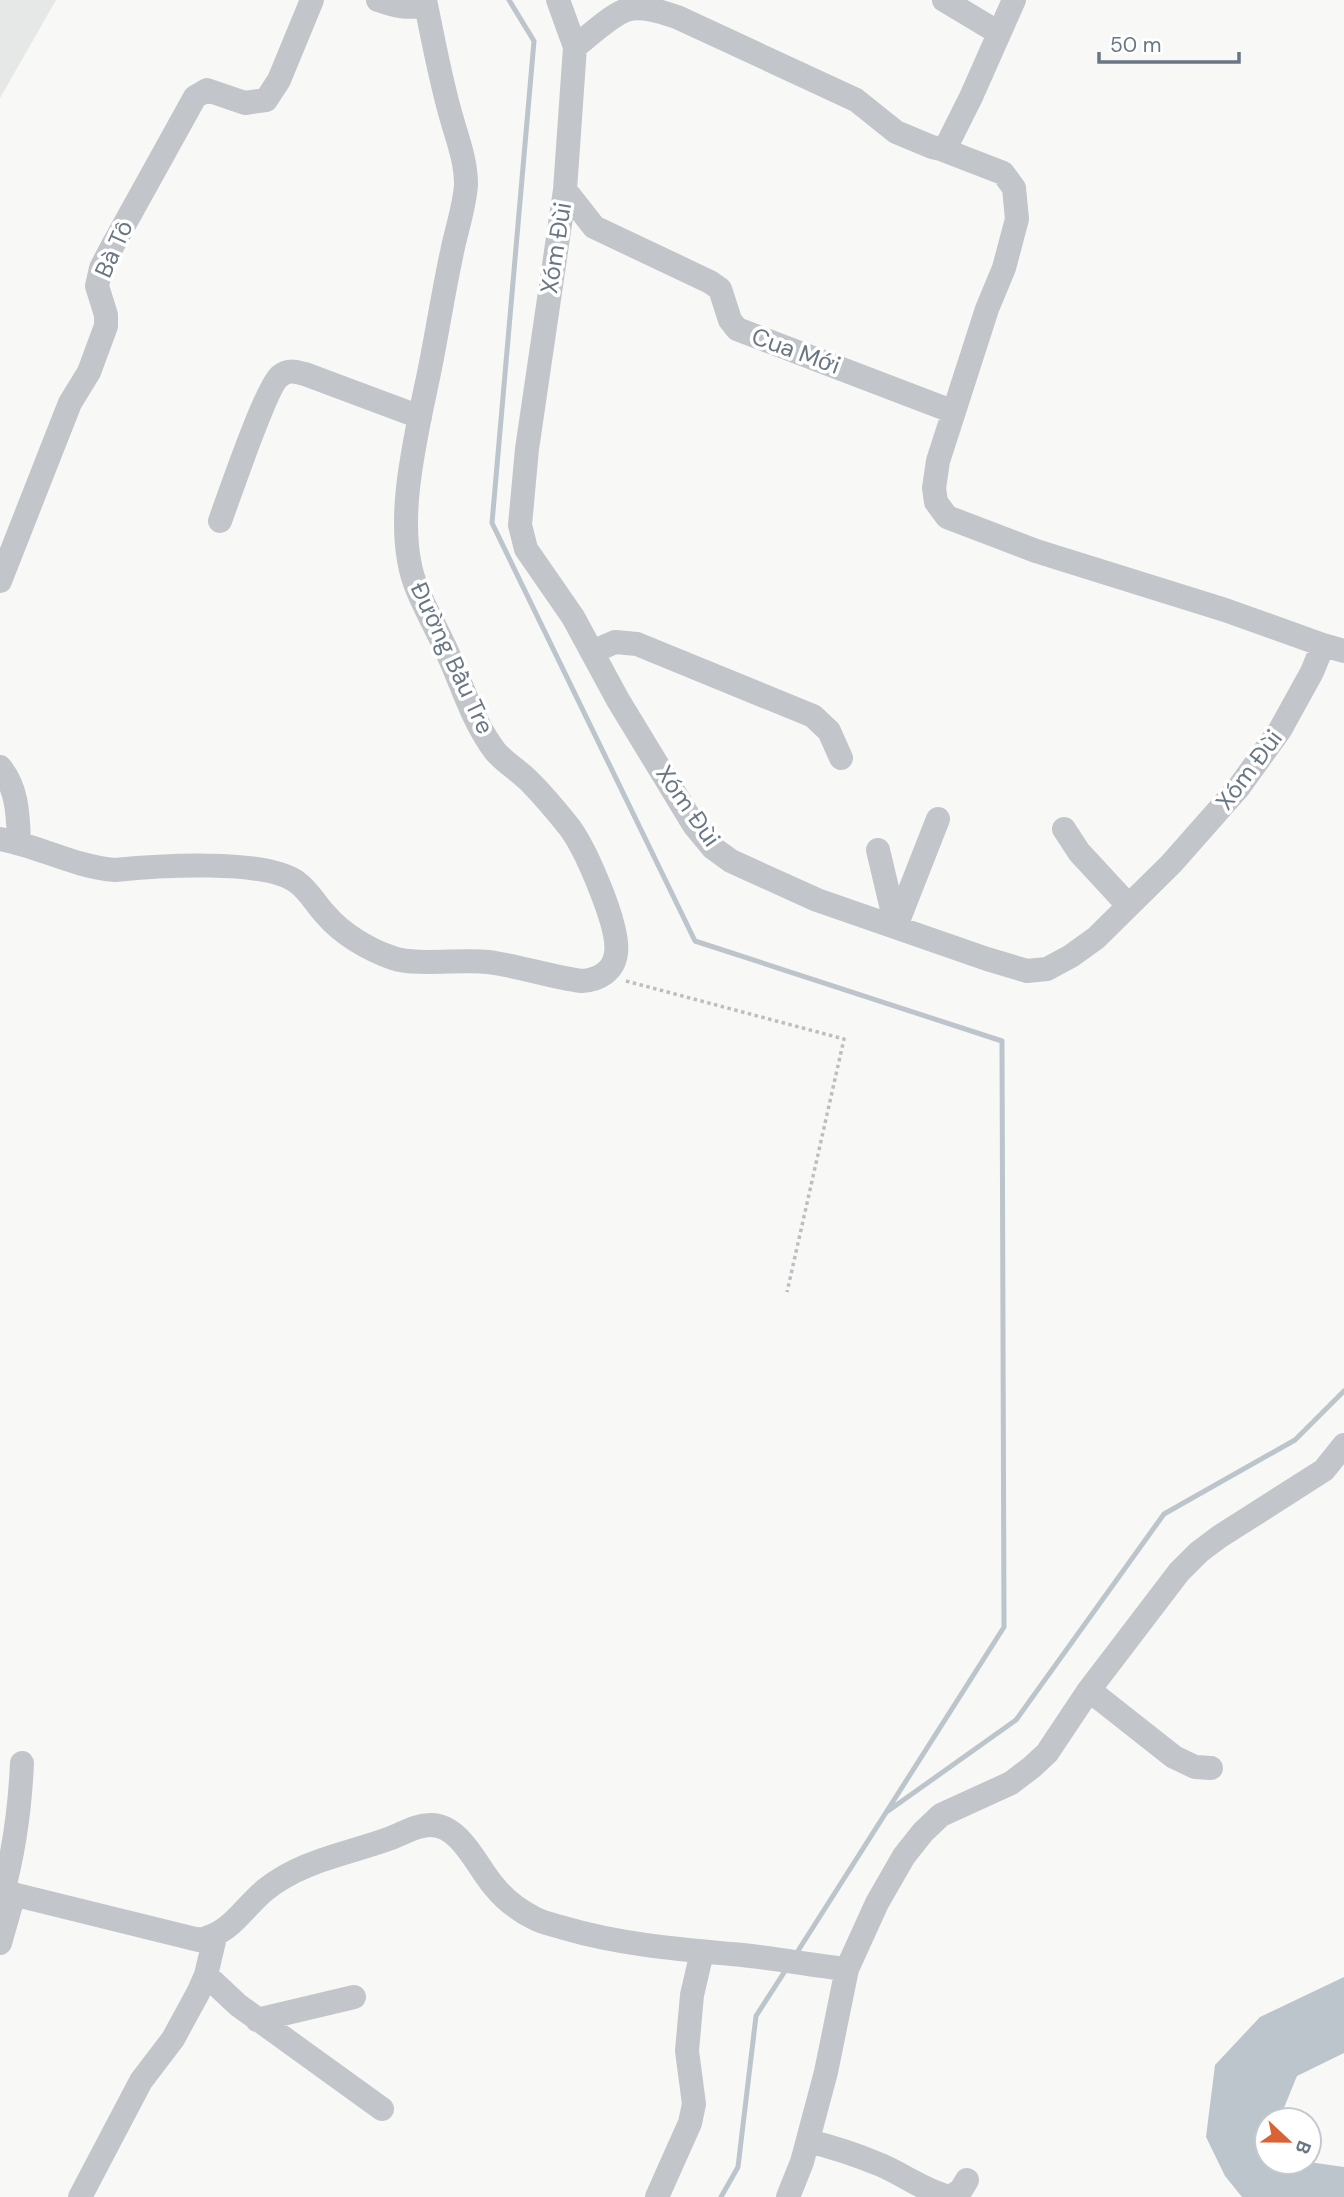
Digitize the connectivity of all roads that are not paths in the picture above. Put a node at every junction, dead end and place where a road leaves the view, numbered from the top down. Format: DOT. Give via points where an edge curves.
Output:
graph roads {
  1 [pos="312,0"];
  2 [pos="378,0"];
  3 [pos="558,0"];
  4 [pos="944,0"];
  5 [pos="1014,0"];
  6 [pos="425,3"];
  7 [pos="999,33"];
  8 [pos="575,47"];
  9 [pos="941,149"];
  10 [pos="565,190"];
  11 [pos="954,412"];
  12 [pos="420,417"];
  13 [pos="219,521"];
  14 [pos="0,581"];
  15 [pos="1334,648"];
  16 [pos="592,652"];
  17 [pos="841,758"];
  18 [pos="0,767"];
  19 [pos="938,819"];
  20 [pos="1064,829"];
  21 [pos="9,841"];
  22 [pos="878,850"];
  23 [pos="1128,905"];
  24 [pos="896,926"];
  25 [pos="1342,1452"];
  26 [pos="1089,1690"];
  27 [pos="22,1763"];
  28 [pos="1211,1768"];
  29 [pos="6,1892"];
  30 [pos="215,1937"];
  31 [pos="0,1944"];
  32 [pos="702,1952"];
  33 [pos="847,1969"];
  34 [pos="206,1975"];
  35 [pos="354,1997"];
  36 [pos="257,2020"];
  37 [pos="382,2109"];
  38 [pos="808,2140"];
  39 [pos="967,2179"];
  40 [pos="80,2197"];
  41 [pos="657,2197"];
  42 [pos="788,2197"];
  1 -- 14 [label="street, Bà Tô" via="266,100 245,103 207,90 195,97 124,224 101,268 97,286 106,326"];
  2 -- 6 [label="street" via="412,8"];
  3 -- 8 [label="street, Xóm Đùi"];
  4 -- 7 [label="street"];
  5 -- 7 [label="street"];
  6 -- 12 [label="street, Đường Bầu Tre" via="466,185"];
  7 -- 9 [label="street" via="957,126"];
  8 -- 9 [label="street" via="626,10 661,12 856,100 897,132"];
  8 -- 10 [label="street, Xóm Đùi"];
  9 -- 11 [label="street" via="1003,173 1014,188 1017,219"];
  10 -- 11 [label="street, Cua Mới" via="594,227 720,289 737,329"];
  10 -- 16 [label="street, Xóm Đùi" via="520,525 526,549"];
  11 -- 15 [label="street" via="933,488 947,517 1036,551"];
  12 -- 13 [label="street" via="305,374 278,376"];
  12 -- 21 [label="street, Đường Bầu Tre" via="405,532 417,589 466,699 495,751 530,781 571,830 582,852 613,926 617,953 604,975 582,981 487,962 393,959 340,928 289,876 212,866 100,869"];
  15 -- 23 [label="street, Xóm Đùi" via="1312,672 1280,730 1239,787"];
  16 -- 17 [label="street" via="615,642 637,644 782,702 813,716 829,732"];
  16 -- 24 [label="street, Xóm Đùi" via="694,825 713,848 731,861 817,900"];
  18 -- 21 [label="street" via="10,779 17,808"];
  19 -- 24 [label="street"];
  20 -- 23 [label="street"];
  22 -- 24 [label="street"];
  23 -- 24 [label="street, Xóm Đùi" via="1072,956 1047,969 1027,971"];
  25 -- 26 [label="street" via="1308,1482 1199,1552"];
  26 -- 28 [label="street" via="1174,1757 1195,1767"];
  26 -- 33 [label="street" via="1047,1753 1032,1767 1011,1783 942,1815 923,1832 877,1903"];
  27 -- 29 [label="street" via="20,1808"];
  29 -- 30 [label="street" via="199,1940"];
  29 -- 31 [label="street"];
  30 -- 32 [label="street" via="266,1889 295,1870 434,1824 457,1836 493,1885 536,1920 587,1935"];
  30 -- 34 [label="street"];
  32 -- 33 [label="street"];
  32 -- 41 [label="street" via="687,2051 694,2104"];
  33 -- 38 [label="street"];
  34 -- 36 [label="street"];
  34 -- 40 [label="street" via="173,2039 141,2081"];
  35 -- 36 [label="street"];
  36 -- 37 [label="street"];
  38 -- 39 [label="street" via="840,2148 950,2197"];
  38 -- 42 [label="street"];
}
